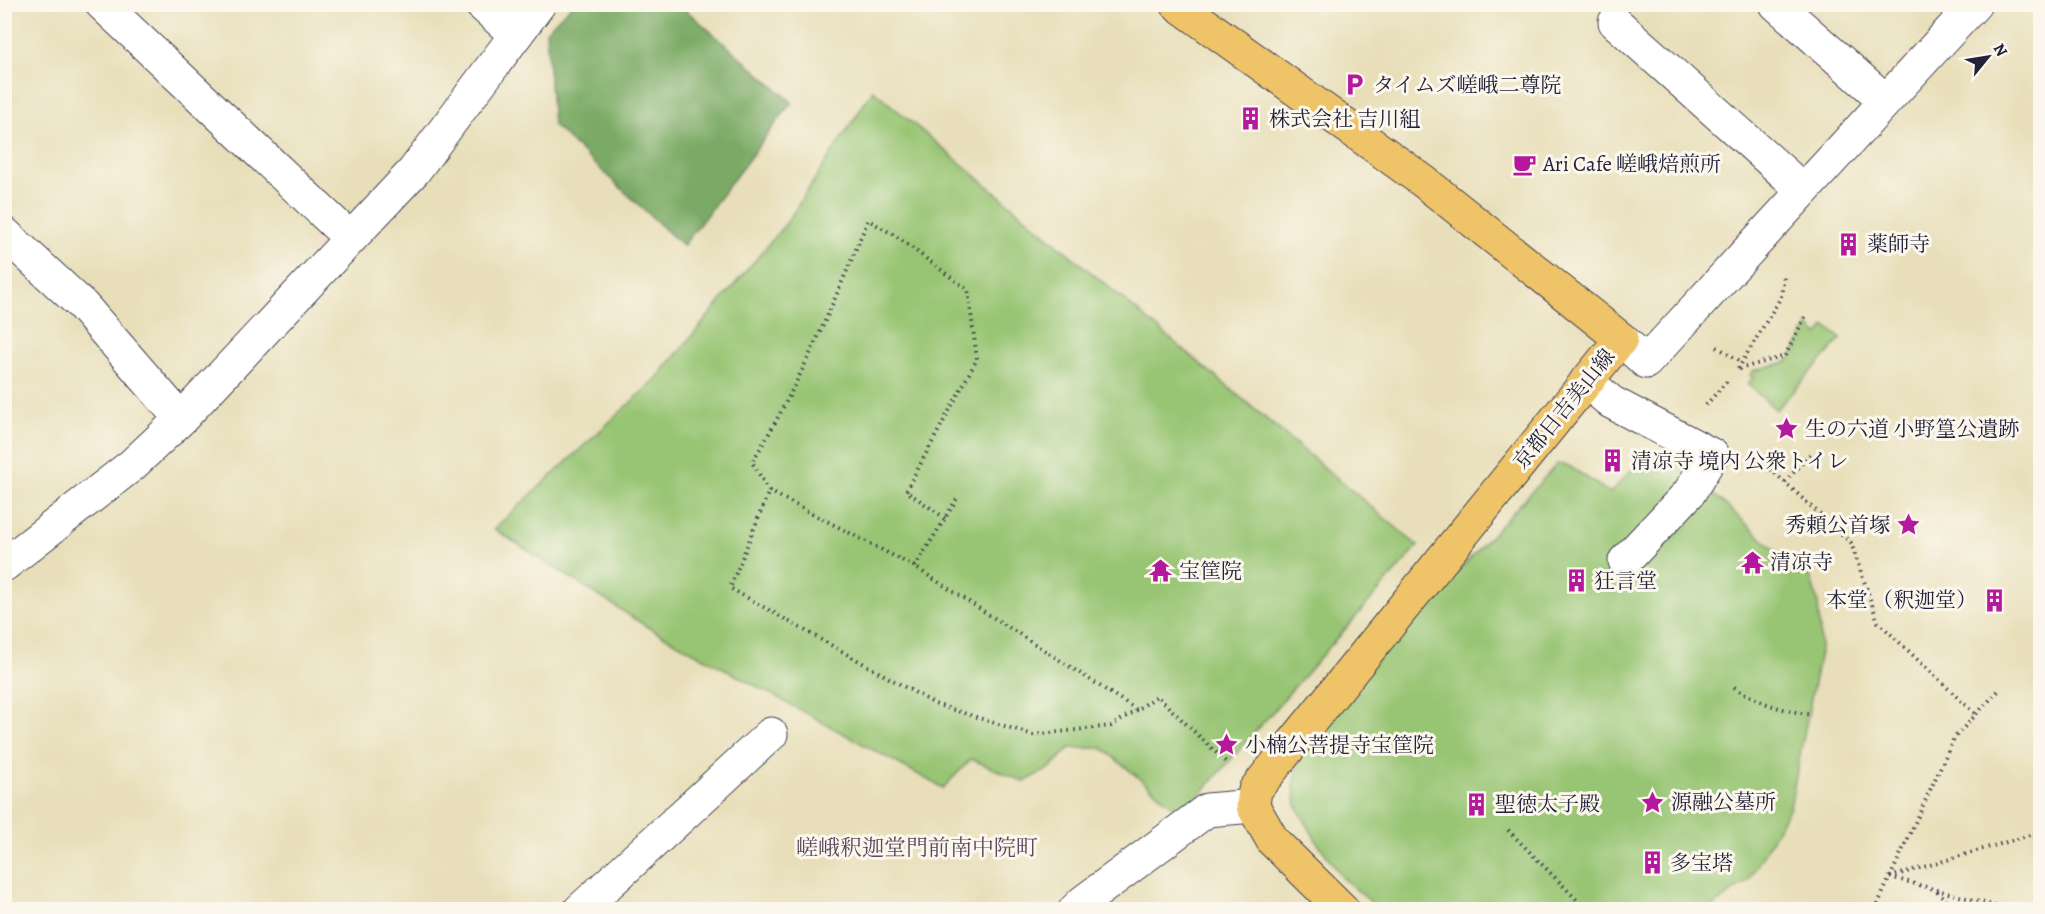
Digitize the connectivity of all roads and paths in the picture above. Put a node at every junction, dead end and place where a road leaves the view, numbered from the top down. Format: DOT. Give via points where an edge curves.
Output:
graph roads {
  1 [pos="102,4"];
  2 [pos="481,4"];
  3 [pos="539,4"];
  4 [pos="1177,4"];
  5 [pos="1776,4"];
  6 [pos="1975,4"];
  7 [pos="1615,22"];
  8 [pos="516,35"];
  9 [pos="1886,101"];
  10 [pos="1803,190"];
  11 [pos="4,233"];
  12 [pos="350,238"];
  13 [pos="1784,277"];
  14 [pos="1805,317"];
  15 [pos="1621,339"];
  16 [pos="1715,345"];
  17 [pos="1742,362"];
  18 [pos="1728,380"];
  19 [pos="1586,381"];
  20 [pos="1699,403"];
  21 [pos="181,419"];
  22 [pos="1813,451"];
  23 [pos="1753,452"];
  24 [pos="1785,482"];
  25 [pos="769,491"];
  26 [pos="958,497"];
  27 [pos="945,518"];
  28 [pos="1625,561"];
  29 [pos="4,565"];
  30 [pos="915,567"];
  31 [pos="1734,687"];
  32 [pos="2001,688"];
  33 [pos="1137,710"];
  34 [pos="1812,715"];
  35 [pos="1976,715"];
  36 [pos="771,734"];
  37 [pos="1254,798"];
  38 [pos="1508,830"];
  39 [pos="2040,832"];
  40 [pos="2035,834"];
  41 [pos="2040,840"];
  42 [pos="1890,877"];
  43 [pos="1936,890"];
  44 [pos="1336,907"];
  45 [pos="580,909"];
  46 [pos="1075,909"];
  47 [pos="1587,909"];
  48 [pos="1875,909"];
  49 [pos="1956,909"];
  50 [pos="2010,909"];
  1 -- 12 [label="street"];
  2 -- 8 [label="street"];
  3 -- 8 [label="street"];
  4 -- 15 [label="main road, 京都日吉美山線" via="1423,181"];
  5 -- 9 [label="street"];
  6 -- 9 [label="street"];
  7 -- 10 [label="street"];
  8 -- 12 [label="street" via="414,171"];
  9 -- 10 [label="street"];
  10 -- 15 [label="street" via="1646,362"];
  11 -- 21 [label="street" via="83,306"];
  12 -- 21 [label="street"];
  13 -- 17 [label="path" via="1781,297"];
  14 -- 17 [label="path" via="1785,356 1738,369"];
  15 -- 19 [label="main road, 京都日吉美山線"];
  16 -- 17 [label="path"];
  18 -- 20 [label="path" via="1704,407"];
  19 -- 28 [label="street" via="1612,403 1712,455 1689,494"];
  19 -- 37 [label="main road, 京都日吉美山線"];
  21 -- 29 [label="street" via="132,465"];
  22 -- 24 [label="path"];
  23 -- 24 [label="path"];
  24 -- 35 [label="path" via="1851,543 1878,622"];
  25 -- 27 [label="path" via="752,462 778,420 868,220 969,290 977,359 906,491"];
  25 -- 30 [label="path"];
  25 -- 33 [label="path" via="730,588 935,704 1033,735 1111,726"];
  26 -- 27 [label="path"];
  27 -- 30 [label="path"];
  30 -- 33 [label="path"];
  31 -- 34 [label="path" via="1777,709"];
  32 -- 35 [label="path"];
  33 -- 37 [label="path" via="1157,696"];
  35 -- 42 [label="path" via="1954,738"];
  36 -- 45 [label="street"];
  37 -- 44 [label="main road" via="1273,841"];
  37 -- 46 [label="street" via="1207,810"];
  38 -- 47 [label="path"];
  39 -- 40 [label="path"];
  40 -- 41 [label="path"];
  40 -- 42 [label="path"];
  42 -- 43 [label="path"];
  42 -- 48 [label="path"];
  43 -- 49 [label="path"];
  43 -- 50 [label="path"];
}
